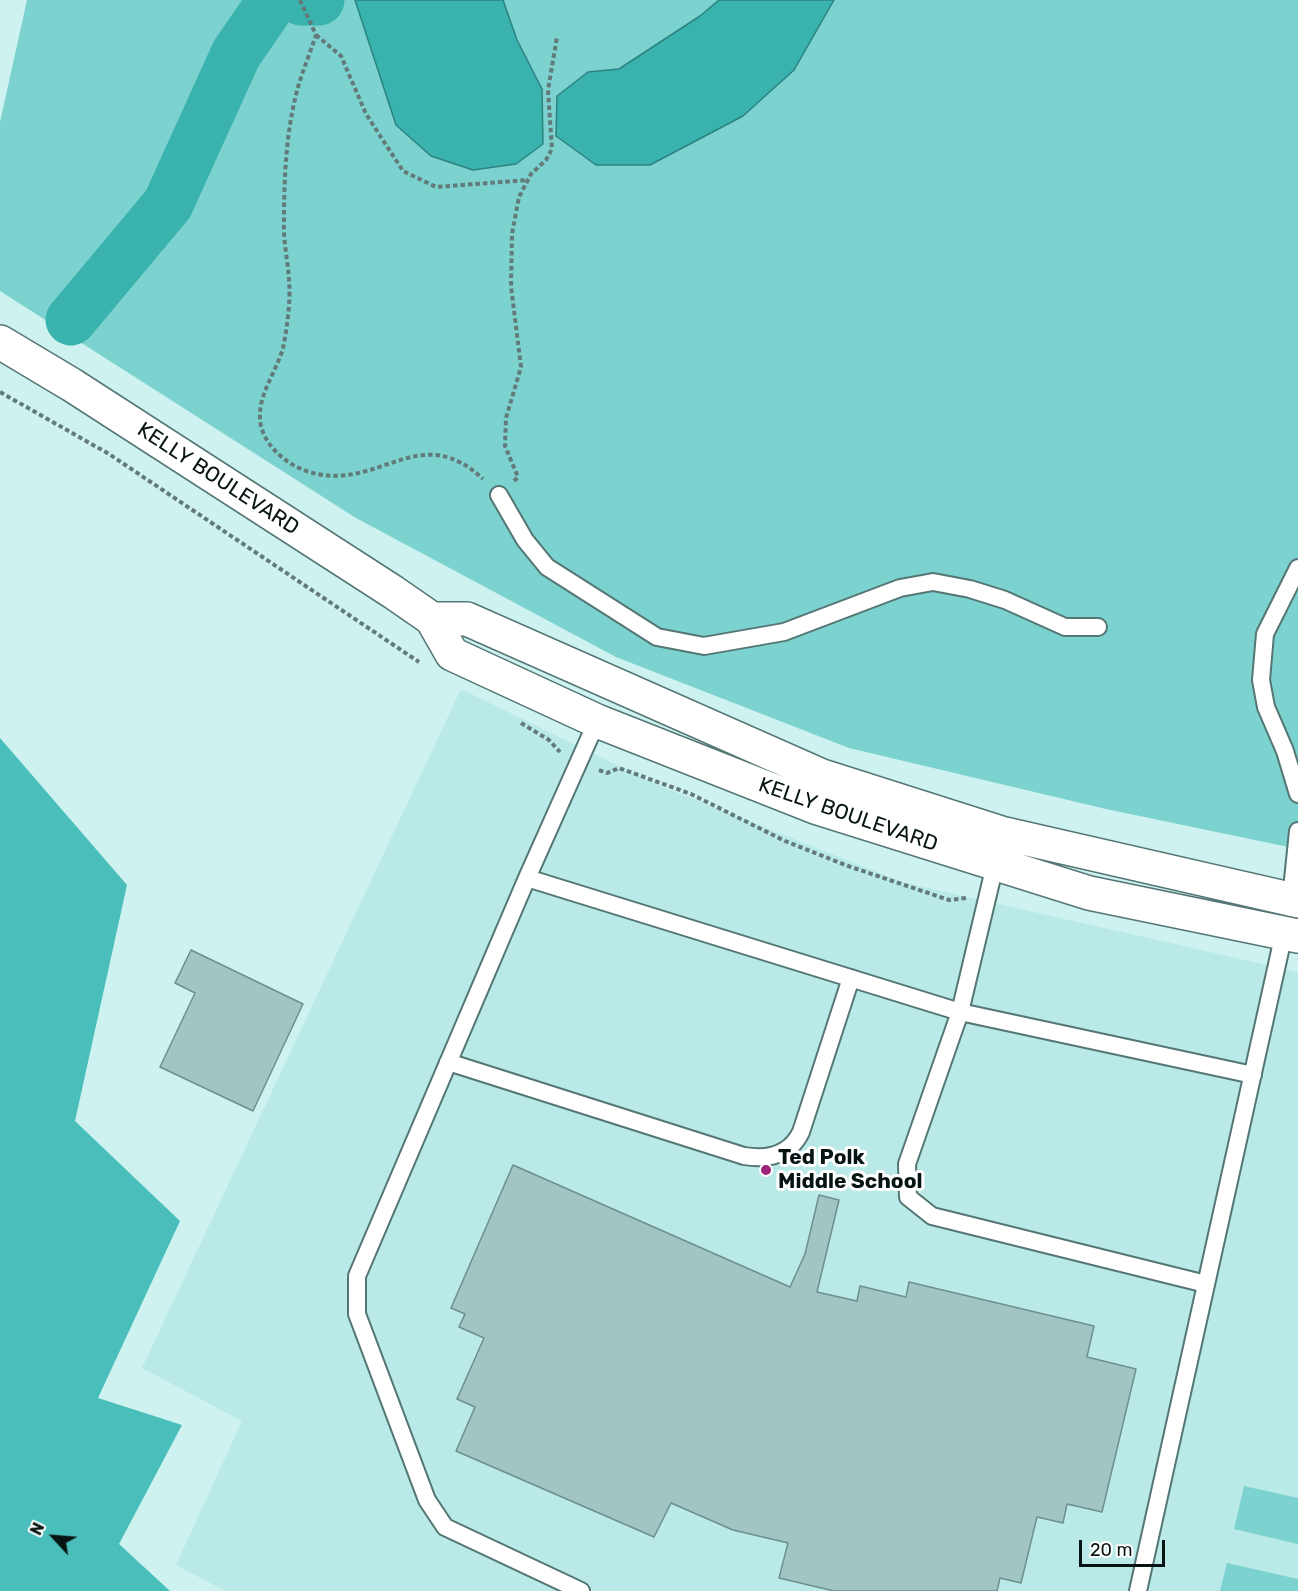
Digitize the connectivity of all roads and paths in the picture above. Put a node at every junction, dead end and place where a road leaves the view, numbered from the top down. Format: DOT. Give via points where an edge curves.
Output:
graph roads {
  1 [pos="300,0"];
  2 [pos="316,35"];
  3 [pos="557,38"];
  4 [pos="528,180"];
  5 [pos="0,342"];
  6 [pos="499,495"];
  7 [pos="1298,568"];
  8 [pos="432,619"];
  9 [pos="1098,627"];
  10 [pos="597,721"];
  11 [pos="1298,794"];
  12 [pos="1298,831"];
  13 [pos="995,865"];
  14 [pos="527,878"];
  15 [pos="1295,900"];
  16 [pos="1291,935"];
  17 [pos="851,978"];
  18 [pos="960,1012"];
  19 [pos="448,1062"];
  20 [pos="1253,1075"];
  21 [pos="1206,1284"];
  22 [pos="581,1591"];
  23 [pos="1138,1591"];
  1 -- 2 [label="path"];
  2 -- 4 [label="path" via="340,56 366,114 403,171 436,187"];
  2 -- 6 [label="path" via="297,91 289,144 284,224 290,284 283,348 263,393 261,425 273,450 316,474 369,472 424,453 451,458 475,472"];
  3 -- 4 [label="path" via="548,90 552,149"];
  4 -- 6 [label="path" via="519,197 512,234 512,286 521,367 506,418 505,446 518,477"];
  5 -- 8 [label="street, KELLY BOULEVARD"];
  6 -- 9 [label="lane" via="525,540 548,567 657,637 704,646 784,632 900,588 933,582 1005,600 1065,627"];
  7 -- 11 [label="lane" via="1265,634 1261,681 1266,707"];
  8 -- 10 [label="street, KELLY BOULEVARD" via="452,654"];
  8 -- 15 [label="street, KELLY BOULEVARD" via="467,620 822,776 1001,833"];
  10 -- 13 [label="street, KELLY BOULEVARD" via="815,807"];
  10 -- 14 [label="lane"];
  12 -- 15 [label="lane"];
  13 -- 16 [label="street, KELLY BOULEVARD" via="1089,893"];
  13 -- 18 [label="lane"];
  14 -- 17 [label="lane"];
  14 -- 19 [label="lane"];
  15 -- 16 [label="street"];
  16 -- 20 [label="lane"];
  17 -- 18 [label="lane"];
  17 -- 19 [label="lane" via="801,1132 791,1148 777,1156 759,1159 701,1143"];
  18 -- 20 [label="lane"];
  18 -- 21 [label="lane" via="907,1164 908,1197 932,1216"];
  19 -- 22 [label="lane" via="357,1276 357,1314 427,1500 445,1527"];
  20 -- 21 [label="lane"];
  21 -- 23 [label="lane"];
}
